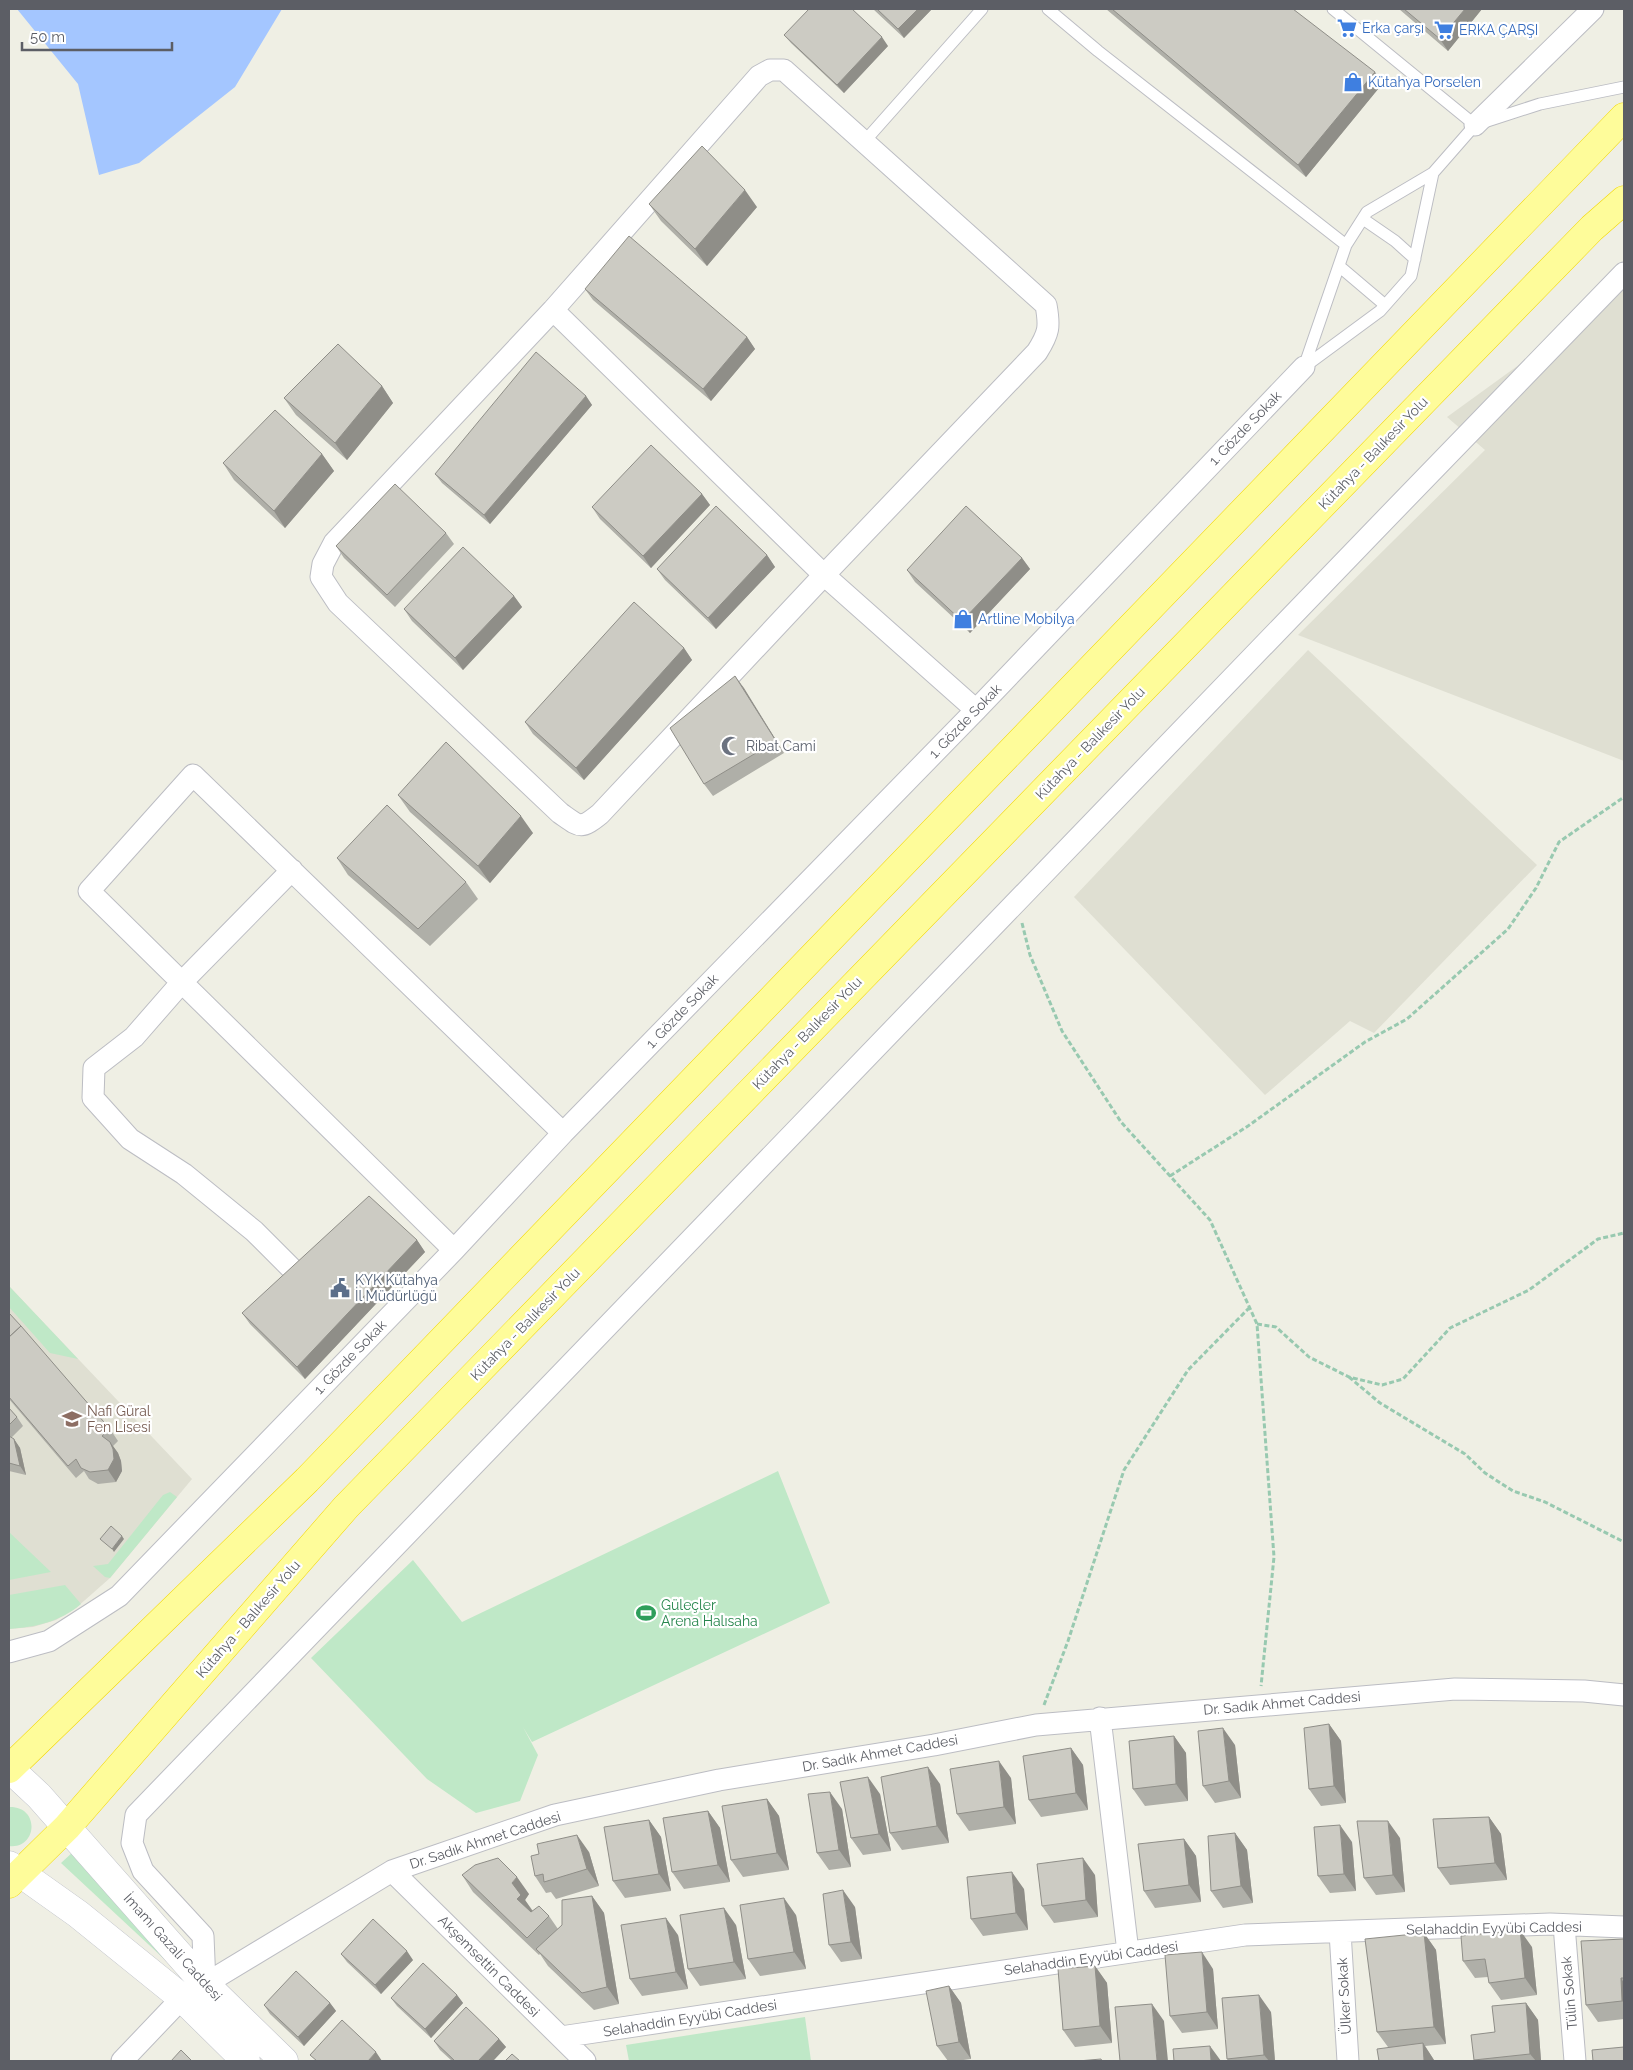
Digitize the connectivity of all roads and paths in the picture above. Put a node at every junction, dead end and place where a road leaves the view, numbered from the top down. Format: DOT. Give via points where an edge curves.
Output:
graph roads {
  1 [pos="982,9"];
  2 [pos="1048,9"];
  3 [pos="1334,9"];
  4 [pos="1592,9"];
  5 [pos="1624,87"];
  6 [pos="1624,117"];
  7 [pos="1475,125"];
  8 [pos="864,142"];
  9 [pos="1433,173"];
  10 [pos="1624,200"];
  11 [pos="1362,219"];
  12 [pos="1346,245"];
  13 [pos="1415,259"];
  14 [pos="1339,266"];
  15 [pos="1624,273"];
  16 [pos="1385,305"];
  17 [pos="553,310"];
  18 [pos="1304,367"];
  19 [pos="824,575"];
  20 [pos="976,710"];
  21 [pos="1624,797"];
  22 [pos="292,870"];
  23 [pos="1017,900"];
  24 [pos="182,982"];
  25 [pos="564,1132"];
  26 [pos="1170,1176"];
  27 [pos="1624,1233"];
  28 [pos="454,1250"];
  29 [pos="300,1277"];
  30 [pos="1249,1308"];
  31 [pos="1257,1324"];
  32 [pos="1349,1377"];
  33 [pos="1624,1542"];
  34 [pos="50,1641"];
  35 [pos="9,1644"];
  36 [pos="9,1652"];
  37 [pos="1624,1695"];
  38 [pos="1259,1706"];
  39 [pos="1100,1718"];
  40 [pos="1036,1725"];
  41 [pos="9,1769"];
  42 [pos="67,1827"];
  43 [pos="392,1870"];
  44 [pos="12,1874"];
  45 [pos="1564,1925"];
  46 [pos="1624,1927"];
  47 [pos="1340,1932"];
  48 [pos="1128,1952"];
  49 [pos="205,1984"];
  50 [pos="182,1998"];
  51 [pos="561,2037"];
  52 [pos="122,2061"];
  53 [pos="246,2061"];
  54 [pos="284,2061"];
  55 [pos="585,2061"];
  56 [pos="1348,2061"];
  57 [pos="1575,2061"];
  1 -- 8 [label="lane"];
  2 -- 12 [label="lane"];
  3 -- 7 [label="lane"];
  4 -- 7 [label="street"];
  5 -- 7 [label="lane" via="1540,104"];
  6 -- 41 [label="highway" via="314,1473"];
  7 -- 9 [label="lane"];
  8 -- 17 [label="street" via="784,70 770,70 760,76"];
  8 -- 19 [label="street" via="1046,305 1049,324 1047,336 1037,352"];
  9 -- 11 [label="lane" via="1367,212"];
  9 -- 13 [label="lane"];
  10 -- 42 [label="highway, Kütahya - Balıkesir Yolu" via="1592,228 346,1507"];
  11 -- 12 [label="lane"];
  11 -- 13 [label="lane"];
  12 -- 14 [label="lane"];
  13 -- 16 [label="lane" via="1411,276"];
  14 -- 16 [label="lane"];
  14 -- 18 [label="lane"];
  15 -- 23 [label="street"];
  16 -- 18 [label="lane"];
  17 -- 19 [label="street"];
  17 -- 19 [label="street" via="334,543 323,564 321,577 338,603 560,813 578,825 587,825"];
  18 -- 20 [label="street, 1. Gözde Sokak"];
  19 -- 20 [label="street"];
  20 -- 25 [label="street, 1. Gözde Sokak"];
  21 -- 26 [label="path" via="1559,842 1536,888 1508,928 1407,1019 1365,1042 1248,1126"];
  22 -- 24 [label="street"];
  22 -- 24 [label="street" via="193,775 89,891"];
  22 -- 25 [label="street"];
  23 -- 26 [label="path" via="1030,955 1062,1031 1121,1122"];
  23 -- 49 [label="street" via="136,1815 132,1843 143,1871 203,1936"];
  24 -- 28 [label="street"];
  24 -- 29 [label="street" via="134,1037 94,1068 93,1098 130,1139 184,1174 254,1231"];
  25 -- 28 [label="street, 1. Gözde Sokak"];
  26 -- 30 [label="path" via="1210,1220"];
  27 -- 32 [label="path" via="1598,1240 1529,1290 1450,1328 1403,1379 1382,1385"];
  28 -- 34 [label="street, 1. Gözde Sokak" via="119,1596"];
  30 -- 31 [label="path"];
  30 -- 40 [label="path" via="1188,1370 1124,1470 1068,1641"];
  31 -- 32 [label="path" via="1276,1327 1309,1357"];
  31 -- 38 [label="path" via="1274,1556"];
  32 -- 33 [label="path" via="1380,1404 1465,1454 1484,1473 1513,1491 1545,1502"];
  34 -- 35 [label="street"];
  34 -- 36 [label="street"];
  37 -- 38 [label="street, Dr. Sadık Ahmet Caddesi" via="1455,1688"];
  38 -- 39 [label="street, Dr. Sadık Ahmet Caddesi"];
  39 -- 40 [label="street, Dr. Sadık Ahmet Caddesi"];
  39 -- 48 [label="street"];
  40 -- 43 [label="street, Dr. Sadık Ahmet Caddesi" via="720,1780 555,1815"];
  41 -- 42 [label="main road, İmamı Gazali Caddesi"];
  42 -- 44 [label="highway, Kütahya - Balıkesir Yolu"];
  42 -- 49 [label="main road, İmamı Gazali Caddesi"];
  43 -- 49 [label="street, Dr. Sadık Ahmet Caddesi"];
  43 -- 51 [label="street, Akşemsettin Caddesi"];
  44 -- 50 [label="main road, İmamı Gazali Caddesi" via="78,1914"];
  45 -- 46 [label="street, Selahaddin Eyyübi Caddesi"];
  45 -- 47 [label="street, Selahaddin Eyyübi Caddesi"];
  45 -- 57 [label="street, Tülin Sokak"];
  47 -- 48 [label="street, Selahaddin Eyyübi Caddesi" via="1245,1935"];
  47 -- 56 [label="street, Ülker Sokak"];
  48 -- 51 [label="street, Selahaddin Eyyübi Caddesi"];
  49 -- 50 [label="street, Dr. Sadık Ahmet Caddesi"];
  49 -- 54 [label="main road, İmamı Gazali Caddesi"];
  50 -- 52 [label="street, Dr. Sadık Ahmet Caddesi"];
  50 -- 53 [label="main road, İmamı Gazali Caddesi"];
  51 -- 55 [label="street, Akşemsettin Caddesi"];
}
